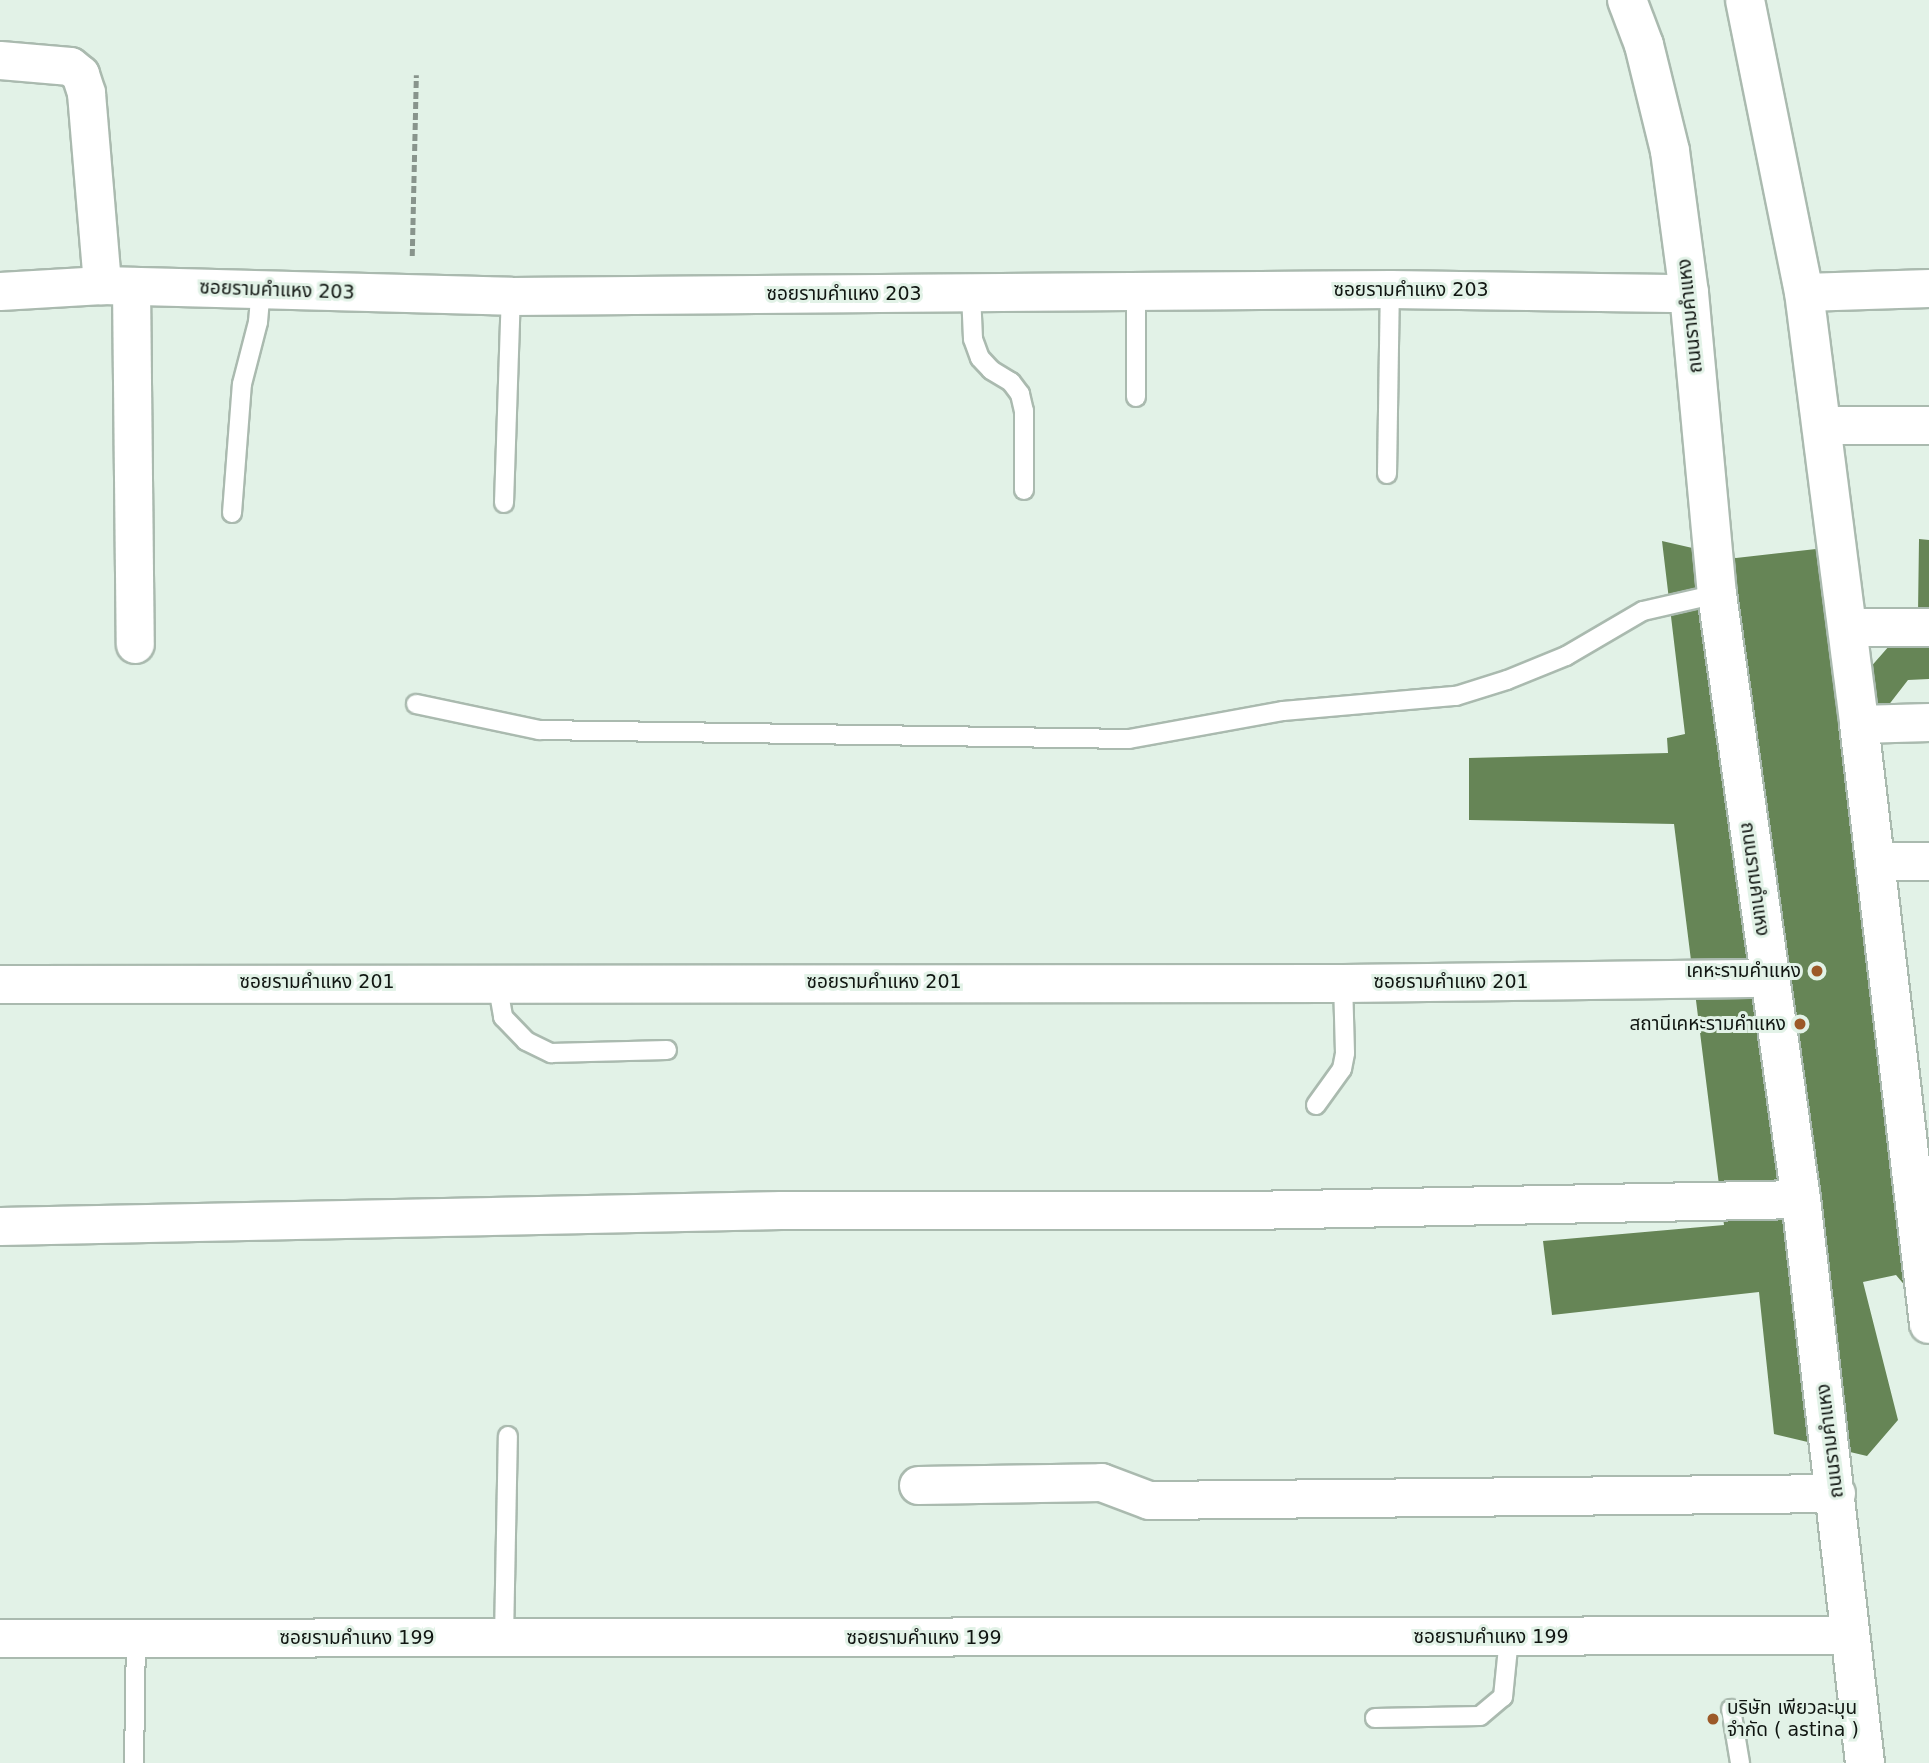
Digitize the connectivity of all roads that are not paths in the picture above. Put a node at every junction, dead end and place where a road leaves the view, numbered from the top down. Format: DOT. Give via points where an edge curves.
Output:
graph roads {
  1 [pos="1627,0"];
  2 [pos="1745,0"];
  3 [pos="0,60"];
  4 [pos="116,286"];
  5 [pos="1929,288"];
  6 [pos="1390,289"];
  7 [pos="261,290"];
  8 [pos="0,291"];
  9 [pos="1136,292"];
  10 [pos="1804,292"];
  11 [pos="971,293"];
  12 [pos="1689,293"];
  13 [pos="511,296"];
  14 [pos="1136,397"];
  15 [pos="1822,425"];
  16 [pos="1929,425"];
  17 [pos="1387,474"];
  18 [pos="1024,490"];
  19 [pos="504,503"];
  20 [pos="232,513"];
  21 [pos="1717,594"];
  22 [pos="1847,627"];
  23 [pos="1929,627"];
  24 [pos="135,644"];
  25 [pos="416,704"];
  26 [pos="1929,722"];
  27 [pos="1859,724"];
  28 [pos="1874,861"];
  29 [pos="1929,861"];
  30 [pos="1769,978"];
  31 [pos="497,982"];
  32 [pos="1343,982"];
  33 [pos="0,984"];
  34 [pos="667,1050"];
  35 [pos="1316,1105"];
  36 [pos="1919,1162"];
  37 [pos="1801,1199"];
  38 [pos="1923,1224"];
  39 [pos="0,1226"];
  40 [pos="1929,1324"];
  41 [pos="508,1436"];
  42 [pos="918,1485"];
  43 [pos="1836,1493"];
  44 [pos="1849,1635"];
  45 [pos="0,1638"];
  46 [pos="136,1638"];
  47 [pos="505,1638"];
  48 [pos="1509,1638"];
  49 [pos="1731,1709"];
  50 [pos="1375,1718"];
  51 [pos="134,1763"];
  52 [pos="1740,1763"];
  53 [pos="1865,1763"];
  1 -- 12 [label="main road, ถนนรามคำแหง" via="1644,45 1670,151"];
  2 -- 10 [label="main road"];
  3 -- 4 [label="street" via="70,66 79,74 86,93"];
  4 -- 7 [label="street, ซอยรามคำแหง 203"];
  4 -- 8 [label="street, ซอยรามคำแหง 203"];
  4 -- 24 [label="street"];
  5 -- 10 [label="street"];
  6 -- 9 [label="street, ซอยรามคำแหง 203"];
  6 -- 12 [label="street, ซอยรามคำแหง 203"];
  6 -- 17 [label="lane"];
  7 -- 13 [label="street, ซอยรามคำแหง 203"];
  7 -- 20 [label="lane" via="242,384"];
  9 -- 11 [label="street, ซอยรามคำแหง 203"];
  9 -- 14 [label="lane"];
  10 -- 15 [label="main road"];
  11 -- 13 [label="street, ซอยรามคำแหง 203"];
  11 -- 18 [label="lane" via="973,339 980,358 1020,394"];
  12 -- 21 [label="main road, ถนนรามคำแหง"];
  13 -- 19 [label="lane"];
  15 -- 16 [label="street"];
  15 -- 22 [label="main road"];
  21 -- 25 [label="lane" via="1643,611 1566,656 1456,696 1283,711 1129,739 539,730"];
  21 -- 30 [label="main road, ถนนรามคำแหง"];
  22 -- 23 [label="street"];
  22 -- 27 [label="main road"];
  26 -- 27 [label="street"];
  27 -- 28 [label="main road"];
  28 -- 29 [label="street"];
  28 -- 36 [label="main road"];
  30 -- 32 [label="street, ซอยรามคำแหง 201"];
  30 -- 37 [label="main road, ถนนรามคำแหง"];
  31 -- 32 [label="street, ซอยรามคำแหง 201"];
  31 -- 33 [label="street, ซอยรามคำแหง 201"];
  31 -- 34 [label="lane" via="503,1017 526,1041 551,1053"];
  32 -- 35 [label="lane" via="1342,1069"];
  36 -- 38 [label="main road"];
  37 -- 39 [label="street" via="1248,1210 767,1211"];
  37 -- 43 [label="main road, ถนนรามคำแหง"];
  38 -- 40 [label="main road"];
  41 -- 47 [label="lane"];
  42 -- 43 [label="street" via="1101,1482 1149,1500"];
  43 -- 44 [label="main road, ถนนรามคำแหง"];
  44 -- 48 [label="street, ซอยรามคำแหง 199"];
  44 -- 53 [label="main road, ถนนรามคำแหง"];
  45 -- 46 [label="street, ซอยรามคำแหง 199"];
  46 -- 47 [label="street, ซอยรามคำแหง 199"];
  46 -- 51 [label="lane"];
  47 -- 48 [label="street, ซอยรามคำแหง 199"];
  48 -- 50 [label="lane" via="1503,1697 1479,1716"];
  49 -- 52 [label="lane"];
}
